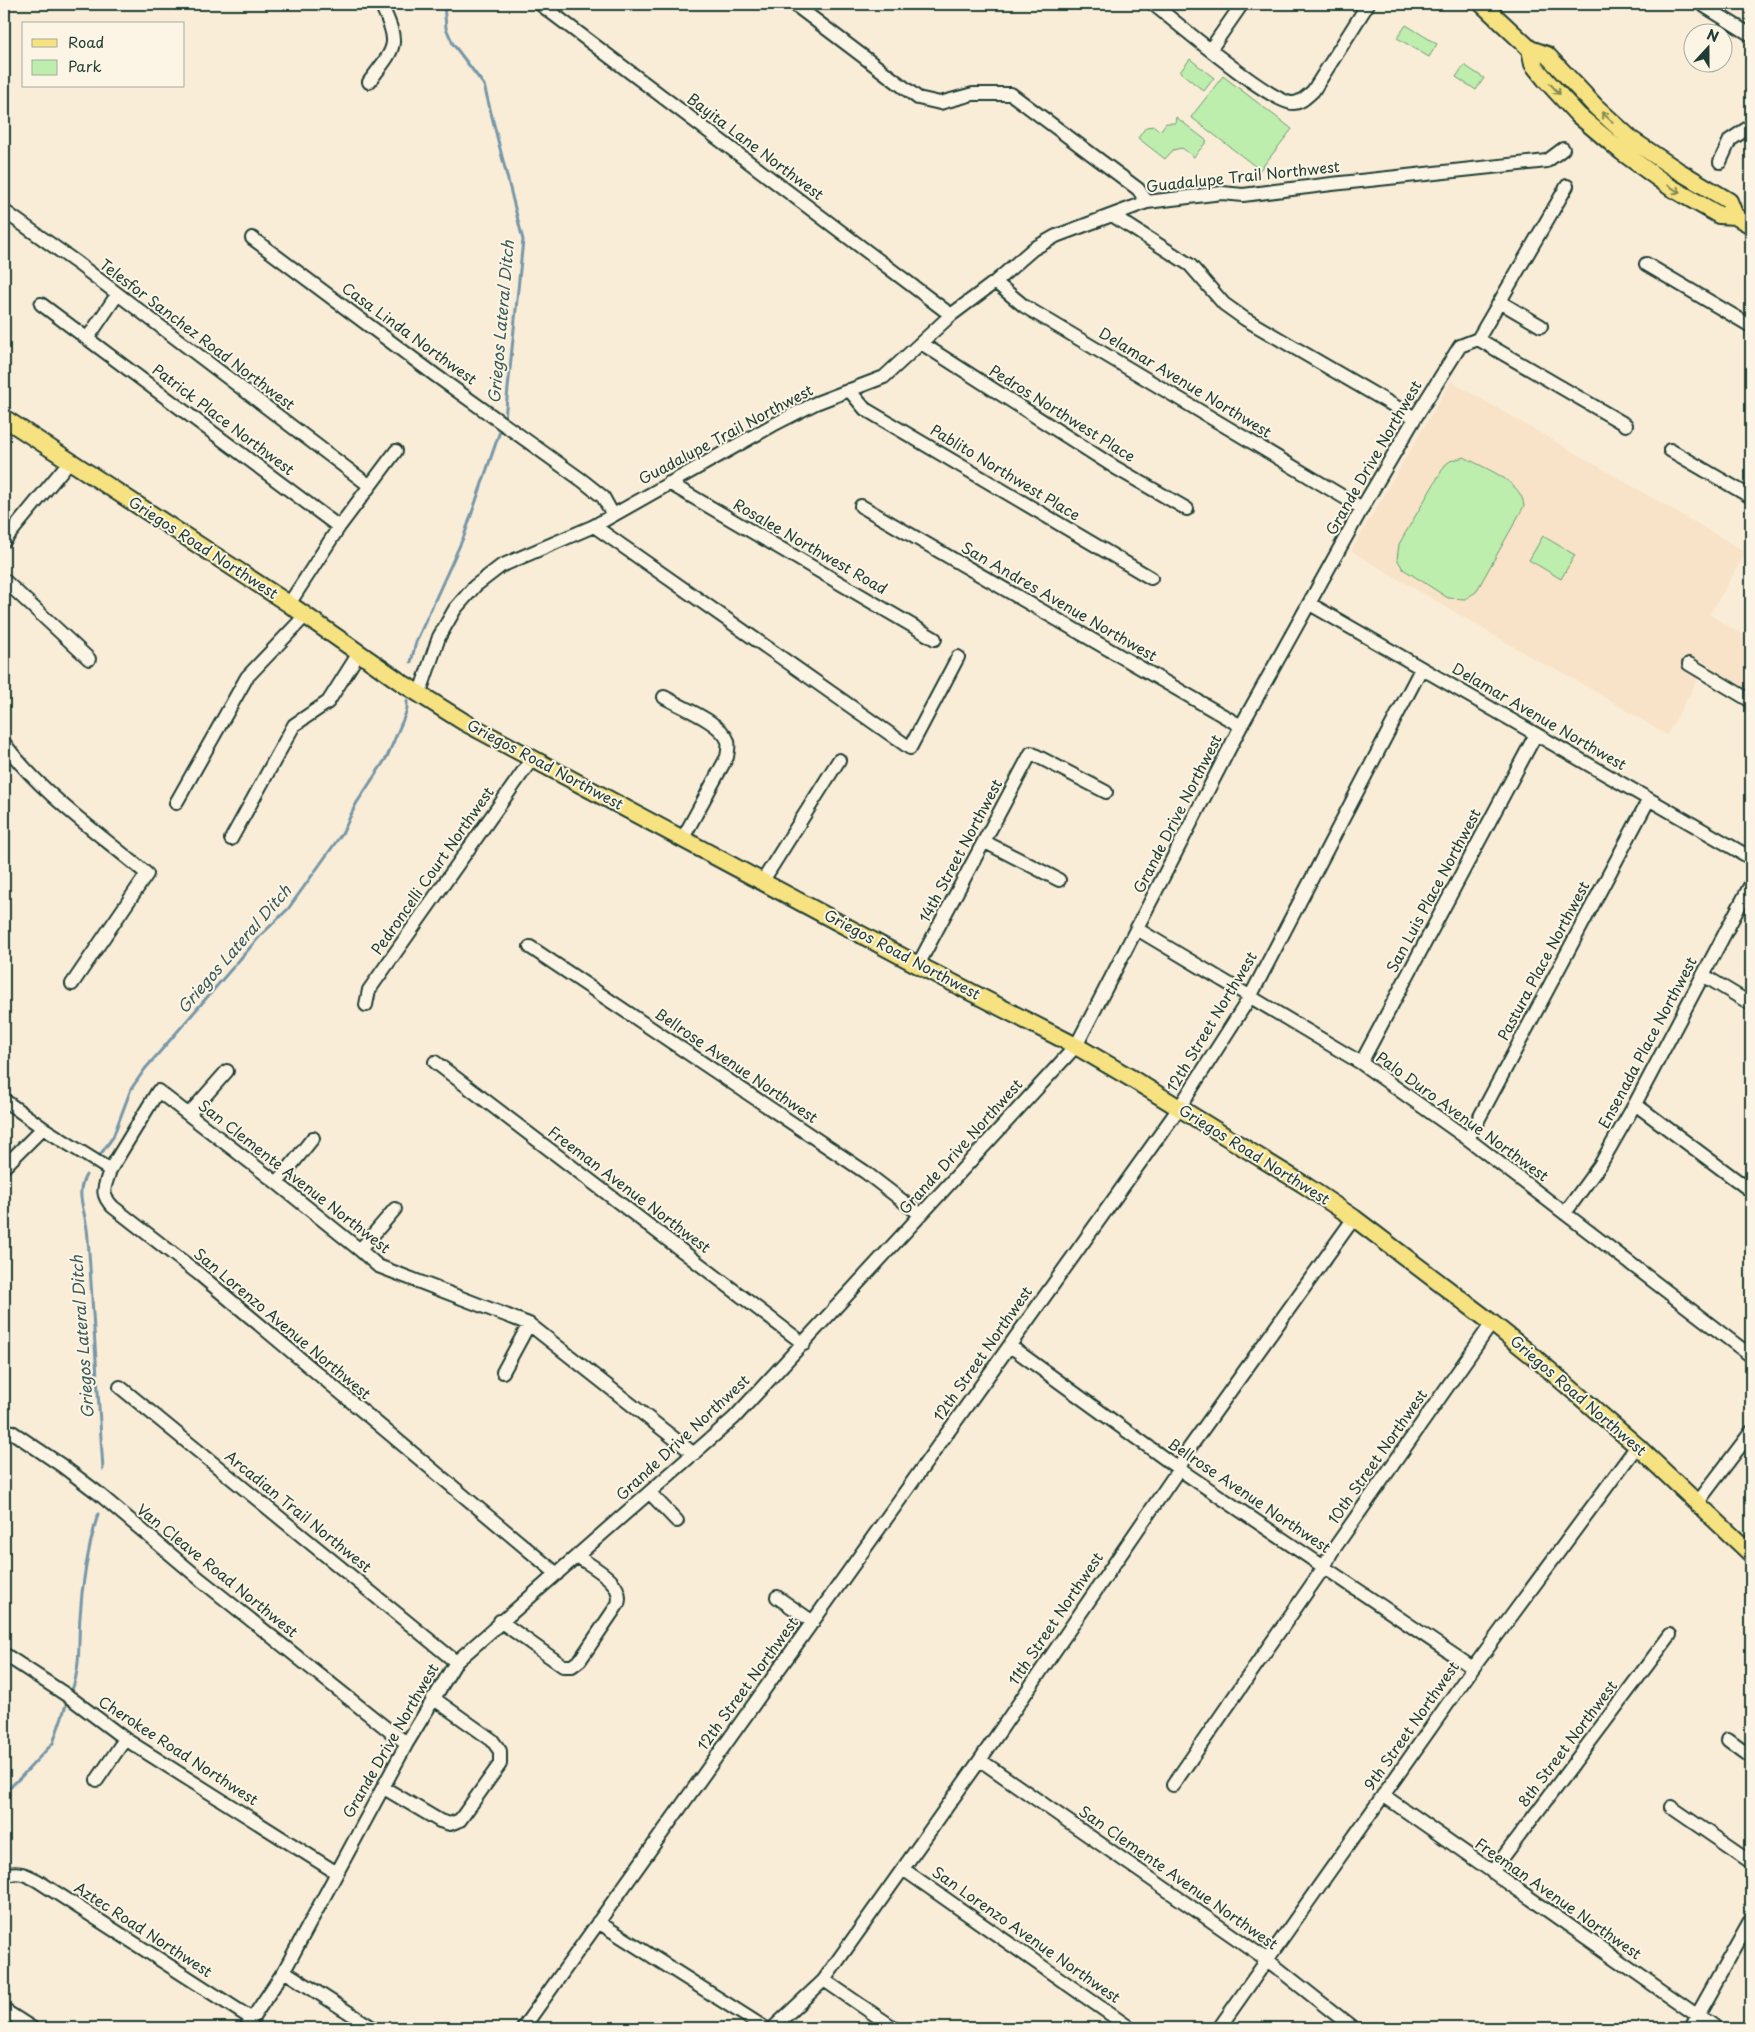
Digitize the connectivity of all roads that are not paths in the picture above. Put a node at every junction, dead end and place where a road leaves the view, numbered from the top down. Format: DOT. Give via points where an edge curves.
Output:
graph roads {
  1 [pos="381,4"];
  2 [pos="540,4"];
  3 [pos="794,4"];
  4 [pos="1153,4"];
  5 [pos="1242,4"];
  6 [pos="1368,4"];
  7 [pos="1482,4"];
  8 [pos="1701,4"];
  9 [pos="1751,35"];
  10 [pos="1210,50"];
  11 [pos="369,82"];
  12 [pos="1751,126"];
  13 [pos="1563,149"];
  14 [pos="1720,162"];
  15 [pos="1567,186"];
  16 [pos="1147,202"];
  17 [pos="4,211"];
  18 [pos="1112,215"];
  19 [pos="1751,225"];
  20 [pos="252,238"];
  21 [pos="1646,264"];
  22 [pos="995,282"];
  23 [pos="117,295"];
  24 [pos="1500,302"];
  25 [pos="41,304"];
  26 [pos="951,315"];
  27 [pos="1540,326"];
  28 [pos="1751,326"];
  29 [pos="87,339"];
  30 [pos="1478,339"];
  31 [pos="921,343"];
  32 [pos="849,390"];
  33 [pos="1415,418"];
  34 [pos="5,420"];
  35 [pos="1626,425"];
  36 [pos="1670,450"];
  37 [pos="396,451"];
  38 [pos="70,462"];
  39 [pos="669,483"];
  40 [pos="370,486"];
  41 [pos="1751,497"];
  42 [pos="861,506"];
  43 [pos="1362,508"];
  44 [pos="1187,509"];
  45 [pos="613,515"];
  46 [pos="594,526"];
  47 [pos="339,527"];
  48 [pos="4,541"];
  49 [pos="1151,578"];
  50 [pos="4,580"];
  51 [pos="288,604"];
  52 [pos="1310,604"];
  53 [pos="305,616"];
  54 [pos="935,639"];
  55 [pos="359,653"];
  56 [pos="958,657"];
  57 [pos="90,659"];
  58 [pos="1688,664"];
  59 [pos="1421,669"];
  60 [pos="420,694"];
  61 [pos="1749,695"];
  62 [pos="664,697"];
  63 [pos="1241,726"];
  64 [pos="1536,734"];
  65 [pos="4,743"];
  66 [pos="532,759"];
  67 [pos="839,760"];
  68 [pos="1106,792"];
  69 [pos="1649,799"];
  70 [pos="176,803"];
  71 [pos="683,838"];
  72 [pos="231,840"];
  73 [pos="985,842"];
  74 [pos="1751,858"];
  75 [pos="1059,880"];
  76 [pos="762,882"];
  77 [pos="1751,884"];
  78 [pos="1137,929"];
  79 [pos="530,947"];
  80 [pos="918,965"];
  81 [pos="1702,975"];
  82 [pos="72,984"];
  83 [pos="1250,997"];
  84 [pos="1751,1004"];
  85 [pos="366,1005"];
  86 [pos="1076,1046"];
  87 [pos="435,1062"];
  88 [pos="1361,1063"];
  89 [pos="227,1071"];
  90 [pos="4,1100"];
  91 [pos="1635,1104"];
  92 [pos="1179,1108"];
  93 [pos="189,1114"];
  94 [pos="43,1128"];
  95 [pos="313,1138"];
  96 [pos="1468,1139"];
  97 [pos="4,1167"];
  98 [pos="110,1170"];
  99 [pos="277,1183"];
  100 [pos="1751,1191"];
  101 [pos="395,1209"];
  102 [pos="1565,1213"];
  103 [pos="921,1215"];
  104 [pos="1354,1218"];
  105 [pos="360,1250"];
  106 [pos="1492,1323"];
  107 [pos="529,1324"];
  108 [pos="804,1344"];
  109 [pos="1010,1346"];
  110 [pos="1751,1356"];
  111 [pos="503,1372"];
  112 [pos="120,1387"];
  113 [pos="4,1429"];
  114 [pos="1751,1432"];
  115 [pos="1637,1446"];
  116 [pos="694,1454"];
  117 [pos="1179,1469"];
  118 [pos="650,1492"];
  119 [pos="1698,1502"];
  120 [pos="677,1521"];
  121 [pos="1751,1554"];
  122 [pos="577,1556"];
  123 [pos="1324,1567"];
  124 [pos="557,1574"];
  125 [pos="777,1597"];
  126 [pos="500,1622"];
  127 [pos="813,1622"];
  128 [pos="1670,1635"];
  129 [pos="4,1656"];
  130 [pos="456,1662"];
  131 [pos="1473,1668"];
  132 [pos="433,1698"];
  133 [pos="125,1739"];
  134 [pos="1728,1740"];
  135 [pos="407,1742"];
  136 [pos="1751,1756"];
  137 [pos="980,1760"];
  138 [pos="97,1780"];
  139 [pos="1174,1784"];
  140 [pos="384,1788"];
  141 [pos="1383,1795"];
  142 [pos="1671,1807"];
  143 [pos="1751,1862"];
  144 [pos="903,1869"];
  145 [pos="1492,1872"];
  146 [pos="337,1873"];
  147 [pos="9,1875"];
  148 [pos="1751,1919"];
  149 [pos="598,1922"];
  150 [pos="1266,1959"];
  151 [pos="284,1971"];
  152 [pos="824,1980"];
  153 [pos="4,2010"];
  154 [pos="1698,2016"];
  155 [pos="249,2024"];
  156 [pos="32,2028"];
  157 [pos="373,2028"];
  158 [pos="523,2028"];
  159 [pos="765,2028"];
  160 [pos="773,2028"];
  161 [pos="894,2028"];
  162 [pos="1130,2028"];
  163 [pos="1218,2028"];
  164 [pos="1353,2028"];
  165 [pos="1690,2028"];
  166 [pos="1715,2028"];
  1 -- 11 [label="street" via="395,44"];
  2 -- 26 [label="street, Bayita Lane Northwest"];
  3 -- 16 [label="street" via="918,98 940,103 973,94 1011,94 1138,189"];
  4 -- 10 [label="street"];
  5 -- 10 [label="street"];
  6 -- 10 [label="street" via="1313,91 1294,103 1273,96"];
  7 -- 19 [label="main road" via="1530,49 1533,64 1578,115 1622,152 1670,187 1719,216 1735,216"];
  8 -- 9 [label="street"];
  12 -- 14 [label="street" via="1730,140"];
  13 -- 16 [label="street, Guadalupe Trail Northwest" via="1547,161 1243,195 1222,193"];
  15 -- 24 [label="street, Grande Drive Northwest"];
  16 -- 18 [label="street, Guadalupe Trail Northwest"];
  17 -- 23 [label="street, Telesfor Sanchez Road Northwest"];
  18 -- 22 [label="street, Guadalupe Trail Northwest" via="1056,236 1033,249"];
  18 -- 33 [label="street" via="1185,261 1224,304 1245,319"];
  20 -- 45 [label="street, Casa Linda Northwest" via="583,481 603,497"];
  21 -- 28 [label="street"];
  22 -- 26 [label="street, Guadalupe Trail Northwest"];
  22 -- 43 [label="street, Delamar Avenue Northwest" via="1024,306"];
  23 -- 29 [label="street"];
  23 -- 40 [label="street, Telesfor Sanchez Road Northwest"];
  24 -- 27 [label="street"];
  24 -- 30 [label="street, Grande Drive Northwest"];
  25 -- 29 [label="street, Patrick Place Northwest"];
  26 -- 31 [label="street, Guadalupe Trail Northwest"];
  29 -- 47 [label="street, Patrick Place Northwest"];
  30 -- 33 [label="street, Grande Drive Northwest" via="1460,346"];
  30 -- 35 [label="street"];
  31 -- 32 [label="street, Guadalupe Trail Northwest" via="884,377"];
  31 -- 44 [label="street, Pedros Northwest Place" via="1116,468"];
  32 -- 39 [label="street, Guadalupe Trail Northwest" via="816,402"];
  32 -- 49 [label="street, Pablito Northwest Place" via="864,409"];
  33 -- 43 [label="street, Grande Drive Northwest"];
  34 -- 38 [label="main road, Griegos Road Northwest"];
  36 -- 41 [label="street"];
  37 -- 40 [label="street"];
  38 -- 48 [label="street"];
  38 -- 51 [label="main road, Griegos Road Northwest"];
  39 -- 45 [label="street, Guadalupe Trail Northwest"];
  39 -- 54 [label="street, Rosalee Northwest Road"];
  40 -- 47 [label="street"];
  42 -- 63 [label="street, San Andres Avenue Northwest"];
  43 -- 52 [label="street, Grande Drive Northwest"];
  45 -- 46 [label="street, Guadalupe Trail Northwest"];
  46 -- 56 [label="street" via="910,748"];
  46 -- 60 [label="street, Guadalupe Trail Northwest" via="501,566 475,586 455,609 439,637"];
  47 -- 51 [label="street"];
  50 -- 57 [label="street"];
  51 -- 53 [label="main road, Griegos Road Northwest"];
  52 -- 59 [label="street, Delamar Avenue Northwest"];
  52 -- 63 [label="street, Grande Drive Northwest"];
  53 -- 55 [label="main road, Griegos Road Northwest"];
  53 -- 70 [label="street" via="247,677"];
  55 -- 60 [label="main road, Griegos Road Northwest"];
  55 -- 72 [label="street" via="328,702 294,725"];
  58 -- 61 [label="street"];
  59 -- 64 [label="street, Delamar Avenue Northwest"];
  59 -- 83 [label="street, 12th Street Northwest"];
  60 -- 66 [label="main road, Griegos Road Northwest"];
  62 -- 71 [label="street" via="712,724 723,733 729,744 727,757"];
  63 -- 78 [label="street, Grande Drive Northwest"];
  64 -- 69 [label="street, Delamar Avenue Northwest"];
  64 -- 88 [label="street, San Luis Place Northwest"];
  65 -- 82 [label="street" via="17,761 49,792 148,874"];
  66 -- 71 [label="main road, Griegos Road Northwest"];
  66 -- 85 [label="street, Pedroncelli Court Northwest" via="369,990"];
  67 -- 76 [label="street"];
  68 -- 73 [label="street, 14th Street Northwest" via="1031,753"];
  69 -- 74 [label="street, Delamar Avenue Northwest"];
  69 -- 96 [label="street, Pastura Place Northwest"];
  71 -- 76 [label="main road, Griegos Road Northwest"];
  73 -- 75 [label="street"];
  73 -- 80 [label="street, 14th Street Northwest"];
  76 -- 80 [label="main road, Griegos Road Northwest"];
  77 -- 81 [label="street, Ensenada Place Northwest"];
  78 -- 83 [label="street, Palo Duro Avenue Northwest"];
  78 -- 86 [label="street, Grande Drive Northwest"];
  79 -- 103 [label="street, Bellrose Avenue Northwest" via="865,1172"];
  80 -- 86 [label="main road, Griegos Road Northwest"];
  81 -- 84 [label="street"];
  81 -- 91 [label="street, Ensenada Place Northwest"];
  83 -- 88 [label="street, Palo Duro Avenue Northwest"];
  83 -- 92 [label="street, 12th Street Northwest"];
  86 -- 92 [label="main road, Griegos Road Northwest"];
  86 -- 103 [label="street, Grande Drive Northwest"];
  87 -- 108 [label="street, Freeman Avenue Northwest"];
  88 -- 96 [label="street, Palo Duro Avenue Northwest"];
  89 -- 93 [label="street"];
  90 -- 94 [label="street"];
  91 -- 100 [label="street"];
  91 -- 102 [label="street, Ensenada Place Northwest" via="1600,1165"];
  92 -- 104 [label="main road, Griegos Road Northwest"];
  92 -- 109 [label="street, 12th Street Northwest"];
  93 -- 98 [label="street, San Clemente Avenue Northwest" via="158,1091"];
  93 -- 99 [label="street, San Clemente Avenue Northwest"];
  94 -- 97 [label="street"];
  94 -- 98 [label="street"];
  95 -- 99 [label="street"];
  96 -- 102 [label="street, Palo Duro Avenue Northwest"];
  98 -- 124 [label="street, San Lorenzo Avenue Northwest" via="103,1193 106,1200"];
  99 -- 105 [label="street, San Clemente Avenue Northwest"];
  101 -- 105 [label="street"];
  102 -- 110 [label="street, Palo Duro Avenue Northwest"];
  103 -- 108 [label="street, Grande Drive Northwest"];
  104 -- 106 [label="main road, Griegos Road Northwest"];
  104 -- 117 [label="street, 11th Street Northwest" via="1188,1450"];
  105 -- 107 [label="street, San Clemente Avenue Northwest" via="378,1266"];
  106 -- 115 [label="main road, Griegos Road Northwest"];
  106 -- 123 [label="street, 10th Street Northwest" via="1331,1552"];
  107 -- 111 [label="street"];
  107 -- 116 [label="street, San Clemente Avenue Northwest"];
  108 -- 116 [label="street, Grande Drive Northwest" via="734,1418"];
  109 -- 117 [label="street, Bellrose Avenue Northwest"];
  109 -- 127 [label="street, 12th Street Northwest"];
  112 -- 130 [label="street, Arcadian Trail Northwest"];
  113 -- 135 [label="street, Van Cleave Road Northwest" via="98,1493 201,1580"];
  114 -- 119 [label="street"];
  115 -- 119 [label="main road, Griegos Road Northwest"];
  115 -- 131 [label="street, 9th Street Northwest"];
  116 -- 118 [label="street, Grande Drive Northwest"];
  117 -- 123 [label="street, Bellrose Avenue Northwest"];
  117 -- 137 [label="street, 11th Street Northwest"];
  118 -- 120 [label="street"];
  118 -- 122 [label="street, Grande Drive Northwest"];
  119 -- 121 [label="main road, Griegos Road Northwest"];
  122 -- 124 [label="street, Grande Drive Northwest"];
  122 -- 126 [label="street" via="614,1584 620,1598 580,1660 572,1666 563,1666"];
  123 -- 131 [label="street, Bellrose Avenue Northwest"];
  123 -- 139 [label="street, 10th Street Northwest"];
  124 -- 126 [label="street, Grande Drive Northwest"];
  125 -- 127 [label="street"];
  126 -- 130 [label="street, Grande Drive Northwest"];
  127 -- 149 [label="street, 12th Street Northwest"];
  128 -- 145 [label="street, 8th Street Northwest"];
  129 -- 133 [label="street, Cherokee Road Northwest" via="68,1696"];
  130 -- 132 [label="street, Grande Drive Northwest"];
  131 -- 141 [label="street, 9th Street Northwest"];
  132 -- 135 [label="street, Grande Drive Northwest"];
  132 -- 140 [label="street" via="492,1740 500,1751 500,1764 460,1820 450,1824 440,1822"];
  133 -- 138 [label="street"];
  133 -- 146 [label="street, Cherokee Road Northwest"];
  134 -- 136 [label="street"];
  135 -- 140 [label="street, Grande Drive Northwest"];
  137 -- 144 [label="street, 11th Street Northwest"];
  137 -- 150 [label="street, San Clemente Avenue Northwest"];
  140 -- 146 [label="street, Grande Drive Northwest"];
  141 -- 145 [label="street, Freeman Avenue Northwest"];
  141 -- 150 [label="street, 9th Street Northwest"];
  142 -- 143 [label="street"];
  144 -- 152 [label="street, 11th Street Northwest"];
  144 -- 162 [label="street, San Lorenzo Avenue Northwest"];
  145 -- 154 [label="street, Freeman Avenue Northwest"];
  146 -- 151 [label="street, Grande Drive Northwest"];
  147 -- 155 [label="street, Aztec Road Northwest" via="25,1874 38,1881"];
  148 -- 154 [label="street"];
  149 -- 158 [label="street, 12th Street Northwest"];
  149 -- 159 [label="street"];
  150 -- 163 [label="street, 9th Street Northwest"];
  150 -- 164 [label="street, San Clemente Avenue Northwest"];
  151 -- 155 [label="street, Grande Drive Northwest"];
  151 -- 157 [label="street"];
  152 -- 160 [label="street, 11th Street Northwest"];
  152 -- 161 [label="street"];
  153 -- 156 [label="street"];
  154 -- 165 [label="street"];
  154 -- 166 [label="street, Freeman Avenue Northwest"];
}
